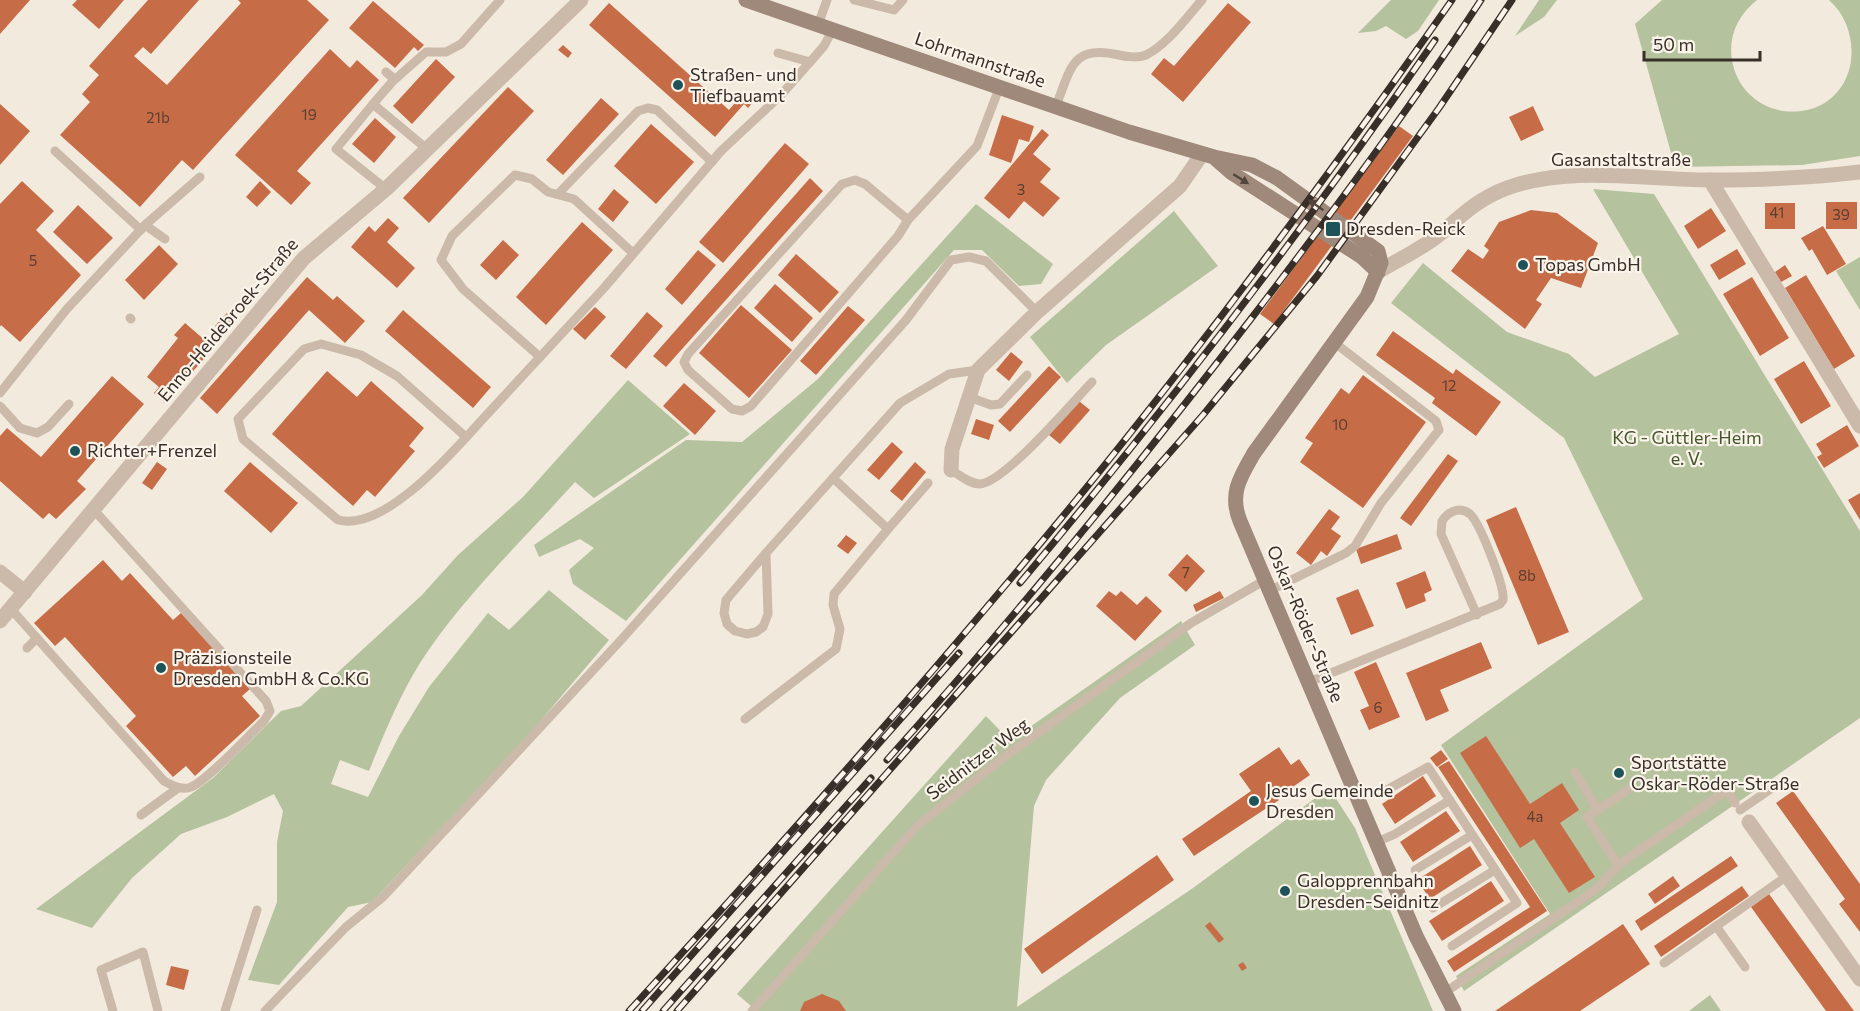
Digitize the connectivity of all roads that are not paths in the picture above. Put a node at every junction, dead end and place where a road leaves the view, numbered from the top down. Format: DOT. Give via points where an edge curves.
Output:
graph roads {
  1 [pos="500,0"];
  2 [pos="571,0"];
  3 [pos="581,0"];
  4 [pos="746,0"];
  5 [pos="827,0"];
  6 [pos="854,0"];
  7 [pos="903,0"];
  8 [pos="1202,0"];
  9 [pos="562,16"];
  10 [pos="826,27"];
  11 [pos="778,53"];
  12 [pos="810,62"];
  13 [pos="386,72"];
  14 [pos="392,82"];
  15 [pos="1000,86"];
  16 [pos="373,104"];
  17 [pos="1056,106"];
  18 [pos="427,149"];
  19 [pos="55,151"];
  20 [pos="1208,156"];
  21 [pos="712,162"];
  22 [pos="1860,172"];
  23 [pos="200,177"];
  24 [pos="1710,180"];
  25 [pos="386,189"];
  26 [pos="558,194"];
  27 [pos="908,220"];
  28 [pos="143,228"];
  29 [pos="165,239"];
  30 [pos="633,253"];
  31 [pos="1378,272"];
  32 [pos="1036,312"];
  33 [pos="49,331"];
  34 [pos="57,338"];
  35 [pos="1335,343"];
  36 [pos="540,357"];
  37 [pos="978,370"];
  38 [pos="1027,375"];
  39 [pos="1092,382"];
  40 [pos="0,393"];
  41 [pos="969,398"];
  42 [pos="69,404"];
  43 [pos="0,406"];
  44 [pos="1860,426"];
  45 [pos="466,436"];
  46 [pos="951,470"];
  47 [pos="833,478"];
  48 [pos="928,483"];
  49 [pos="94,510"];
  50 [pos="888,529"];
  51 [pos="114,534"];
  52 [pos="106,542"];
  53 [pos="766,553"];
  54 [pos="0,572"];
  55 [pos="1267,586"];
  56 [pos="25,592"];
  57 [pos="11,609"];
  58 [pos="1477,615"];
  59 [pos="0,621"];
  60 [pos="38,638"];
  61 [pos="27,648"];
  62 [pos="1309,682"];
  63 [pos="745,719"];
  64 [pos="1575,772"];
  65 [pos="1778,784"];
  66 [pos="1632,787"];
  67 [pos="178,788"];
  68 [pos="1385,791"];
  69 [pos="1450,800"];
  70 [pos="1598,809"];
  71 [pos="1742,812"];
  72 [pos="141,815"];
  73 [pos="1472,835"];
  74 [pos="1377,842"];
  75 [pos="1618,865"];
  76 [pos="1415,870"];
  77 [pos="1495,870"];
  78 [pos="1787,876"];
  79 [pos="1433,908"];
  80 [pos="257,910"];
  81 [pos="1716,926"];
  82 [pos="1452,946"];
  83 [pos="1664,963"];
  84 [pos="1745,967"];
  85 [pos="1860,979"];
  86 [pos="1444,993"];
  87 [pos="113,1011"];
  88 [pos="158,1011"];
  89 [pos="225,1011"];
  90 [pos="266,1011"];
  91 [pos="752,1011"];
  92 [pos="1455,1011"];
  1 -- 14 [label="lane" via="460,44 446,52 426,52"];
  2 -- 9 [label="street, Enno-Heidebroek-Straße"];
  3 -- 9 [label="street, Enno-Heidebroek-Straße"];
  4 -- 10 [label="street, Lohrmannstraße"];
  5 -- 10 [label="lane"];
  6 -- 7 [label="lane" via="894,10"];
  8 -- 17 [label="lane" via="1145,56 1091,51 1081,55"];
  9 -- 18 [label="street, Enno-Heidebroek-Straße"];
  10 -- 12 [label="lane"];
  10 -- 15 [label="street, Lohrmannstraße"];
  11 -- 12 [label="lane"];
  12 -- 21 [label="lane" via="782,95"];
  13 -- 14 [label="lane"];
  14 -- 16 [label="lane"];
  15 -- 17 [label="street, Lohrmannstraße"];
  15 -- 27 [label="lane" via="977,146"];
  16 -- 18 [label="lane"];
  16 -- 25 [label="lane" via="336,149"];
  17 -- 20 [label="street, Lohrmannstraße"];
  18 -- 25 [label="street, Enno-Heidebroek-Straße"];
  19 -- 28 [label="lane"];
  20 -- 31 [label="street, Lohrmannstraße" via="1252,165 1277,178 1378,251"];
  20 -- 32 [label="street" via="1180,186"];
  21 -- 26 [label="lane" via="657,110 648,108 638,111"];
  21 -- 30 [label="lane"];
  22 -- 24 [label="street, Gasanstaltstraße" via="1810,178"];
  23 -- 28 [label="lane"];
  24 -- 31 [label="street, Gasanstaltstraße" via="1599,176 1538,180 1507,188 1479,201 1440,234"];
  24 -- 44 [label="street, Gasanstaltstraße"];
  25 -- 49 [label="street, Enno-Heidebroek-Straße" via="304,258"];
  26 -- 30 [label="lane" via="574,199"];
  26 -- 36 [label="lane" via="548,192 532,179 515,175 452,236 441,260 463,289"];
  27 -- 27 [label="lane" via="865,184 855,180 842,183 688,354 684,362 688,370 732,409 741,411 751,406"];
  28 -- 29 [label="lane"];
  28 -- 33 [label="lane"];
  30 -- 36 [label="lane"];
  31 -- 35 [label="street, Oskar-Röder-Straße" via="1367,297"];
  32 -- 37 [label="street"];
  32 -- 90 [label="lane" via="986,261 969,257 951,260 906,320 621,640 383,897 346,927"];
  33 -- 34 [label="lane"];
  33 -- 40 [label="lane"];
  35 -- 55 [label="street, Oskar-Röder-Straße" via="1254,453 1233,496"];
  35 -- 55 [label="lane, Seidnitzer Weg" via="1436,421 1438,430 1381,503 1354,546 1346,553"];
  36 -- 45 [label="lane"];
  37 -- 41 [label="street"];
  37 -- 47 [label="lane" via="949,374 900,403"];
  38 -- 41 [label="lane" via="1000,404"];
  39 -- 46 [label="lane" via="1001,474 981,484"];
  41 -- 46 [label="street" via="952,449"];
  42 -- 43 [label="lane" via="37,433 20,428"];
  45 -- 45 [label="lane" via="419,486 390,506 350,523 338,520 243,439 238,418 304,349 321,344 361,356 397,376"];
  47 -- 50 [label="lane"];
  47 -- 53 [label="lane"];
  48 -- 50 [label="lane"];
  49 -- 51 [label="lane"];
  49 -- 56 [label="street, Enno-Heidebroek-Straße"];
  50 -- 63 [label="lane" via="834,594 840,629 836,649"];
  51 -- 52 [label="lane"];
  51 -- 67 [label="lane" via="266,700 270,711 201,780 189,788"];
  53 -- 53 [label="lane" via="726,600 724,613 735,631 747,634 763,627 768,614"];
  54 -- 56 [label="street"];
  55 -- 62 [label="street, Oskar-Röder-Straße"];
  55 -- 91 [label="lane, Seidnitzer Weg" via="1191,623 999,761 917,826"];
  56 -- 57 [label="street, Enno-Heidebroek-Straße"];
  57 -- 59 [label="street, Enno-Heidebroek-Straße"];
  57 -- 60 [label="lane"];
  58 -- 58 [label="lane" via="1500,604 1502,586 1474,519 1458,510 1446,515 1441,534"];
  58 -- 62 [label="lane"];
  60 -- 61 [label="lane"];
  60 -- 67 [label="lane" via="157,774"];
  62 -- 74 [label="street, Oskar-Röder-Straße"];
  64 -- 70 [label="lane"];
  65 -- 71 [label="lane"];
  66 -- 70 [label="lane"];
  67 -- 72 [label="lane"];
  68 -- 69 [label="lane" via="1428,767"];
  69 -- 73 [label="lane"];
  69 -- 74 [label="lane"];
  70 -- 75 [label="lane" via="1587,817"];
  71 -- 75 [label="lane" via="1726,789"];
  71 -- 78 [label="street"];
  73 -- 76 [label="lane"];
  73 -- 77 [label="lane"];
  74 -- 86 [label="street, Oskar-Röder-Straße"];
  75 -- 86 [label="lane" via="1598,888"];
  77 -- 79 [label="lane"];
  77 -- 82 [label="lane" via="1517,903"];
  78 -- 81 [label="lane"];
  78 -- 85 [label="street"];
  80 -- 89 [label="lane"];
  81 -- 83 [label="lane"];
  81 -- 84 [label="lane"];
  86 -- 92 [label="street, Oskar-Röder-Straße"];
  87 -- 88 [label="lane" via="101,970 143,952"];
}
